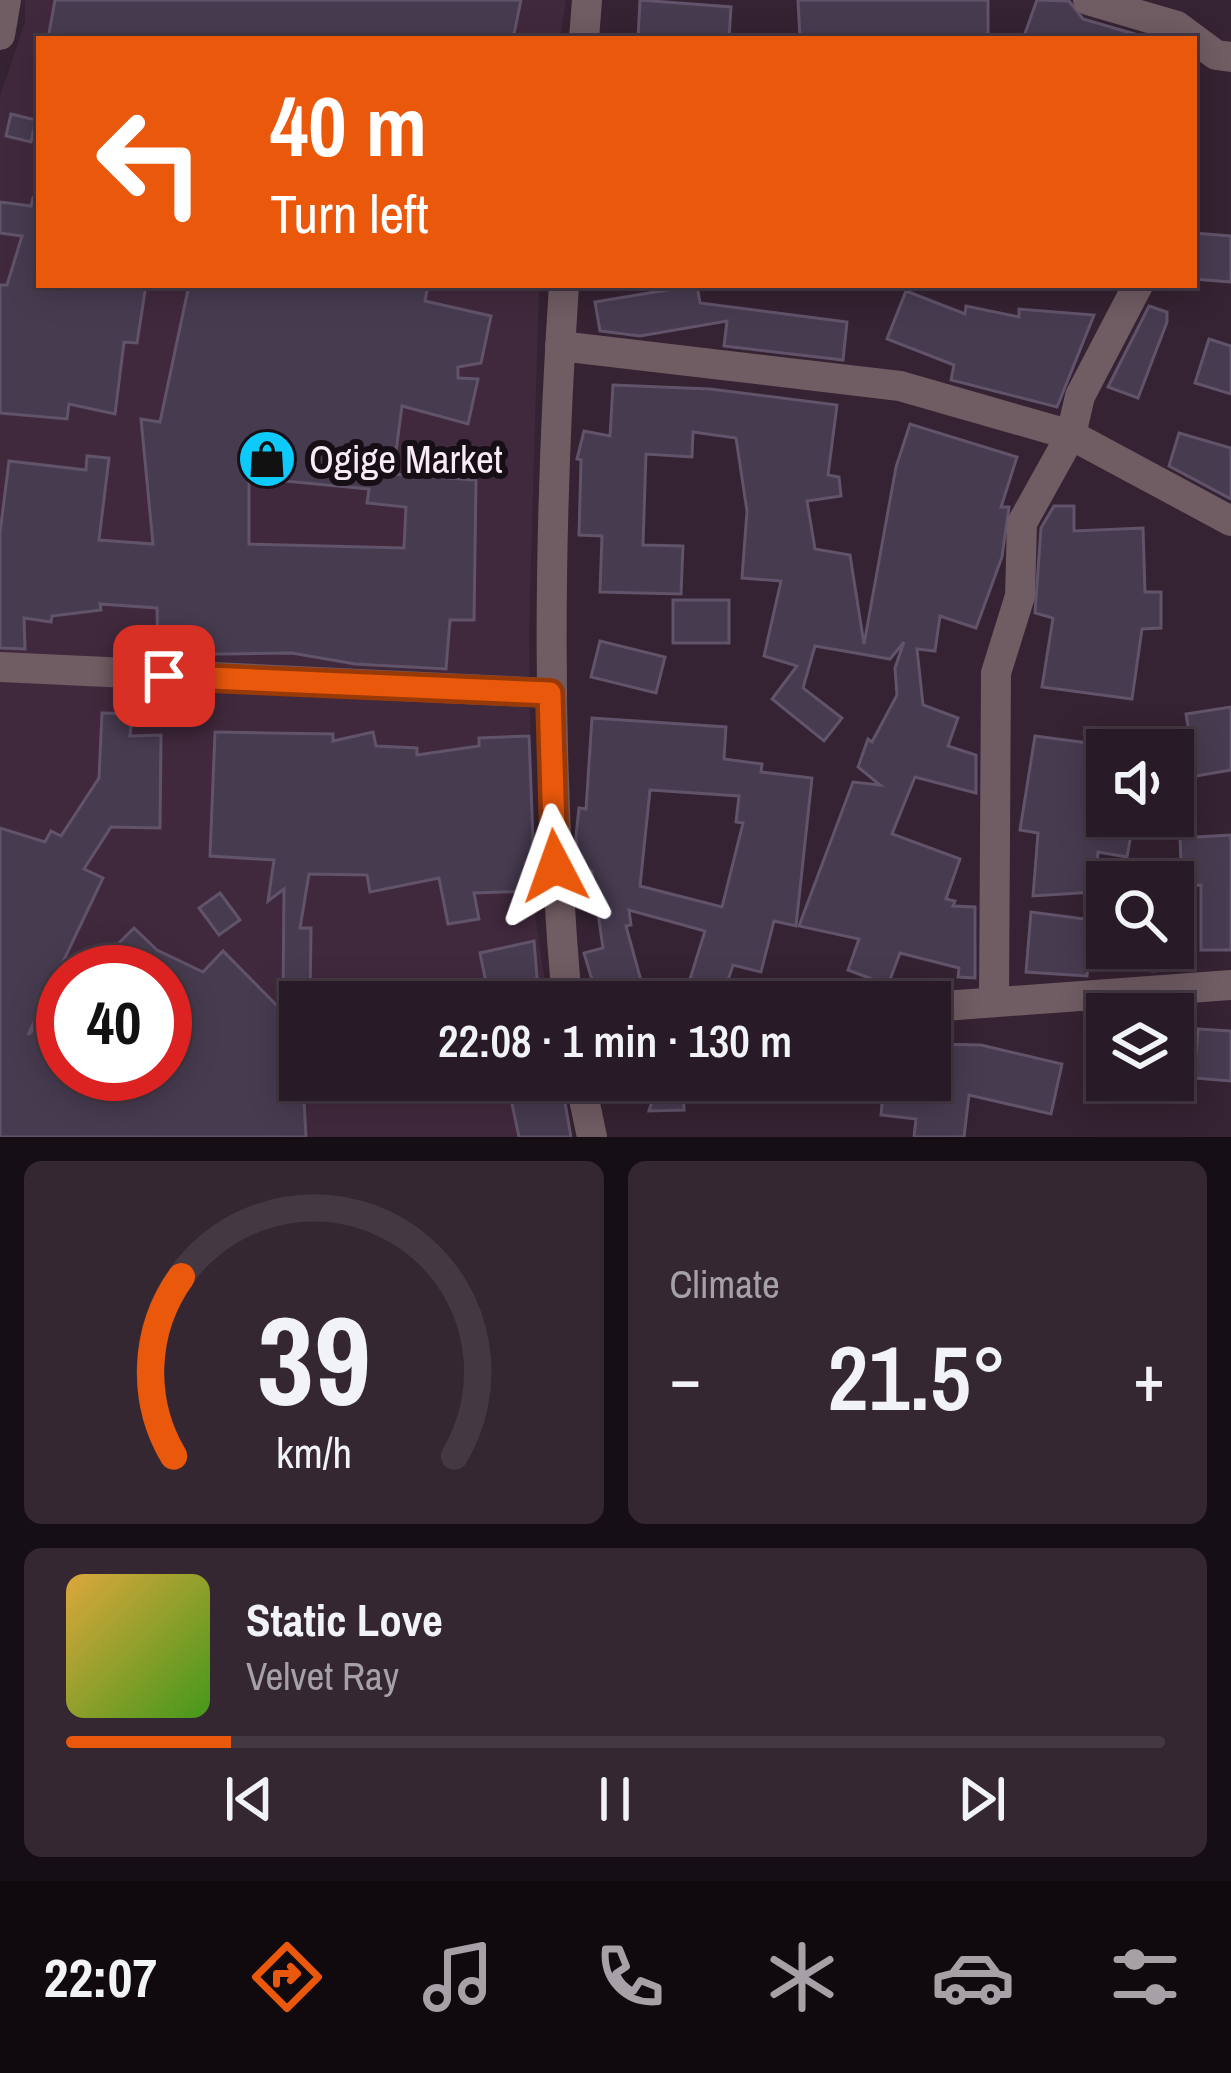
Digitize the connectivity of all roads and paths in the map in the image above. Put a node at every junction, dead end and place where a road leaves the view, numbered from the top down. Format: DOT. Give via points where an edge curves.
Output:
graph roads {
  1 [pos="6,0"];
  2 [pos="587,0"];
  3 [pos="1088,0"];
  4 [pos="1181,13"];
  5 [pos="0,35"];
  6 [pos="584,36"];
  7 [pos="1197,37"];
  8 [pos="1214,62"];
  9 [pos="564,288"];
  10 [pos="1136,288"];
  11 [pos="560,346"];
  12 [pos="1071,435"];
  13 [pos="1231,521"];
  14 [pos="0,667"];
  15 [pos="550,693"];
  16 [pos="565,981"];
  17 [pos="1231,985"];
  18 [pos="994,1002"];
  19 [pos="951,1005"];
  20 [pos="584,1101"];
  21 [pos="592,1137"];
  1 -- 5 [label="street"];
  2 -- 6 [label="street"];
  3 -- 4 [label="street"];
  7 -- 8 [label="street"];
  9 -- 11 [label="street"];
  10 -- 12 [label="street" via="1080,396"];
  11 -- 12 [label="street" via="900,386"];
  11 -- 15 [label="street"];
  12 -- 13 [label="street"];
  12 -- 18 [label="street" via="1022,523 1020,596 996,673"];
  14 -- 15 [label="street"];
  15 -- 16 [label="street"];
  17 -- 18 [label="street"];
  18 -- 19 [label="street"];
  20 -- 21 [label="street"];
}
